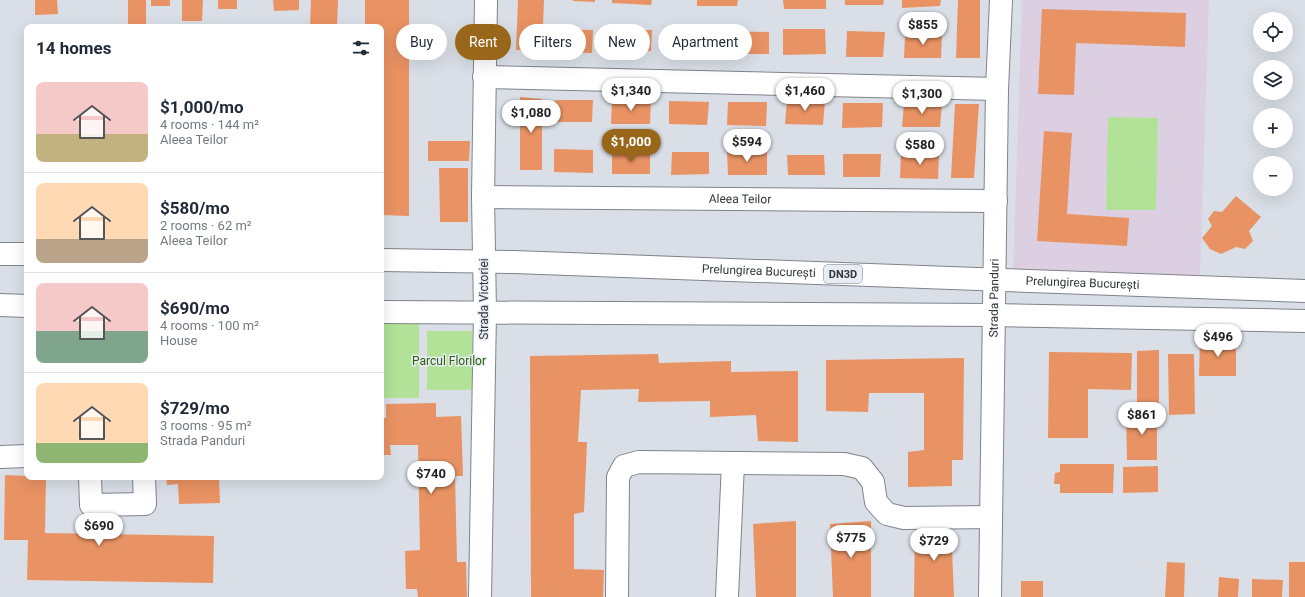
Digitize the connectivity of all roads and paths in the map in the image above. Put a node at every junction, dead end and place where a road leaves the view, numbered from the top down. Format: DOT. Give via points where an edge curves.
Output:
graph roads {
  1 [pos="486,0"];
  2 [pos="1001,0"];
  3 [pos="484,77"];
  4 [pos="997,89"];
  5 [pos="484,197"];
  6 [pos="996,201"];
  7 [pos="0,254"];
  8 [pos="24,254"];
  9 [pos="384,260"];
  10 [pos="484,261"];
  11 [pos="996,279"];
  12 [pos="1305,291"];
  13 [pos="0,305"];
  14 [pos="24,306"];
  15 [pos="384,312"];
  16 [pos="486,312"];
  17 [pos="994,315"];
  18 [pos="1305,321"];
  19 [pos="24,456"];
  20 [pos="0,457"];
  21 [pos="733,463"];
  22 [pos="90,480"];
  23 [pos="144,480"];
  24 [pos="991,517"];
  25 [pos="480,597"];
  26 [pos="617,597"];
  27 [pos="727,597"];
  28 [pos="990,597"];
  1 -- 3 [label="street, Strada Victoriei"];
  2 -- 4 [label="street, Strada Panduri"];
  3 -- 4 [label="street"];
  3 -- 5 [label="street, Strada Victoriei"];
  4 -- 6 [label="street, Strada Panduri"];
  5 -- 6 [label="street, Aleea Teilor"];
  5 -- 10 [label="street, Strada Victoriei"];
  6 -- 11 [label="street, Strada Panduri"];
  7 -- 8 [label="street"];
  9 -- 10 [label="street, Prelungirea București / DN3D"];
  10 -- 11 [label="street, Prelungirea București / DN3D"];
  10 -- 16 [label="street, Strada Victoriei"];
  11 -- 12 [label="street, Prelungirea București / DN3D"];
  11 -- 17 [label="street, Strada Panduri"];
  13 -- 14 [label="street"];
  15 -- 16 [label="street"];
  16 -- 17 [label="street"];
  16 -- 25 [label="street, Strada Victoriei"];
  17 -- 18 [label="street"];
  17 -- 24 [label="street, Strada Panduri"];
  19 -- 20 [label="street"];
  21 -- 24 [label="street" via="844,464 862,468 873,482 876,502 887,514 904,518"];
  21 -- 26 [label="street" via="639,462 624,466 618,477"];
  21 -- 27 [label="street"];
  22 -- 23 [label="street" via="91,505 145,504"];
  24 -- 28 [label="street, Strada Panduri"];
}
